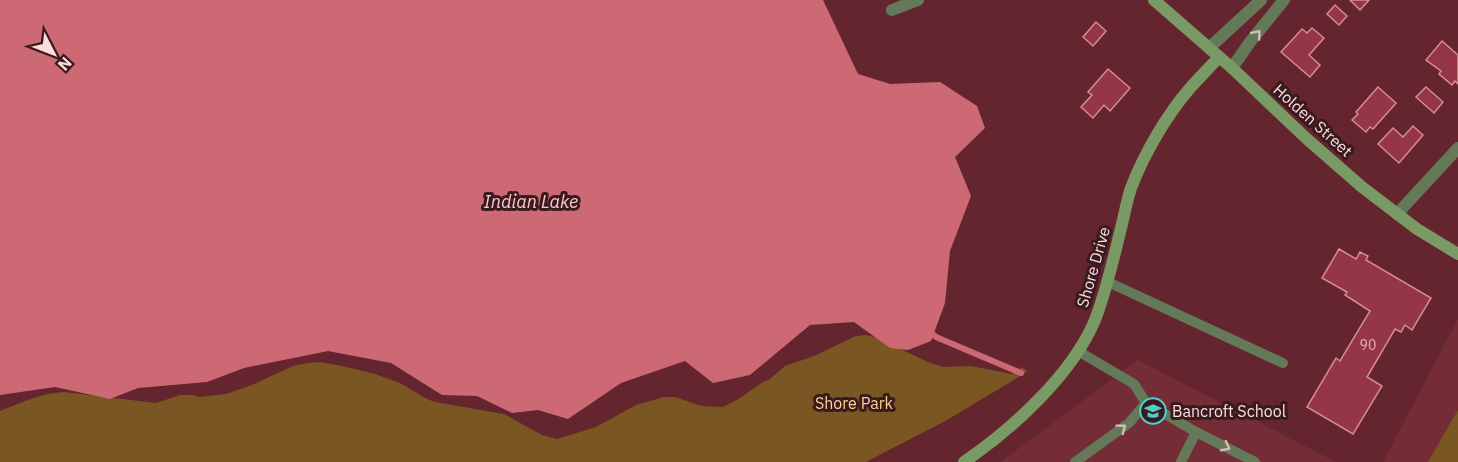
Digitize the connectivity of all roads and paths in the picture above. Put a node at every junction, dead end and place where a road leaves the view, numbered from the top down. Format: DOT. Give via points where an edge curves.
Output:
graph roads {
  1 [pos="918,0"];
  2 [pos="1154,0"];
  3 [pos="1261,0"];
  4 [pos="1284,0"];
  5 [pos="892,10"];
  6 [pos="1209,48"];
  7 [pos="1219,57"];
  8 [pos="1232,68"];
  9 [pos="1458,148"];
  10 [pos="1397,214"];
  11 [pos="1458,254"];
  12 [pos="1108,282"];
  13 [pos="1078,351"];
  14 [pos="1283,363"];
  15 [pos="1146,403"];
  16 [pos="1197,432"];
  17 [pos="964,462"];
  18 [pos="1075,462"];
  19 [pos="1181,462"];
  20 [pos="1255,462"];
  1 -- 5 [label="street"];
  2 -- 6 [label="main road, Holden Street"];
  3 -- 6 [label="street"];
  8 -- 4 [label="street, one-way"];
  6 -- 7 [label="main road, Holden Street"];
  7 -- 8 [label="main road, Holden Street"];
  7 -- 12 [label="main road, Shore Drive" via="1190,88 1145,157 1131,189"];
  8 -- 10 [label="main road, Holden Street" via="1307,139"];
  9 -- 10 [label="street"];
  10 -- 11 [label="main road, Holden Street"];
  12 -- 13 [label="main road, Shore Drive"];
  12 -- 14 [label="lane"];
  13 -- 15 [label="lane" via="1134,384"];
  13 -- 17 [label="main road, Shore Drive" via="1027,410"];
  15 -- 16 [label="lane"];
  18 -- 15 [label="lane, one-way" via="1129,423"];
  16 -- 19 [label="lane"];
  16 -- 20 [label="lane, one-way"];
}
